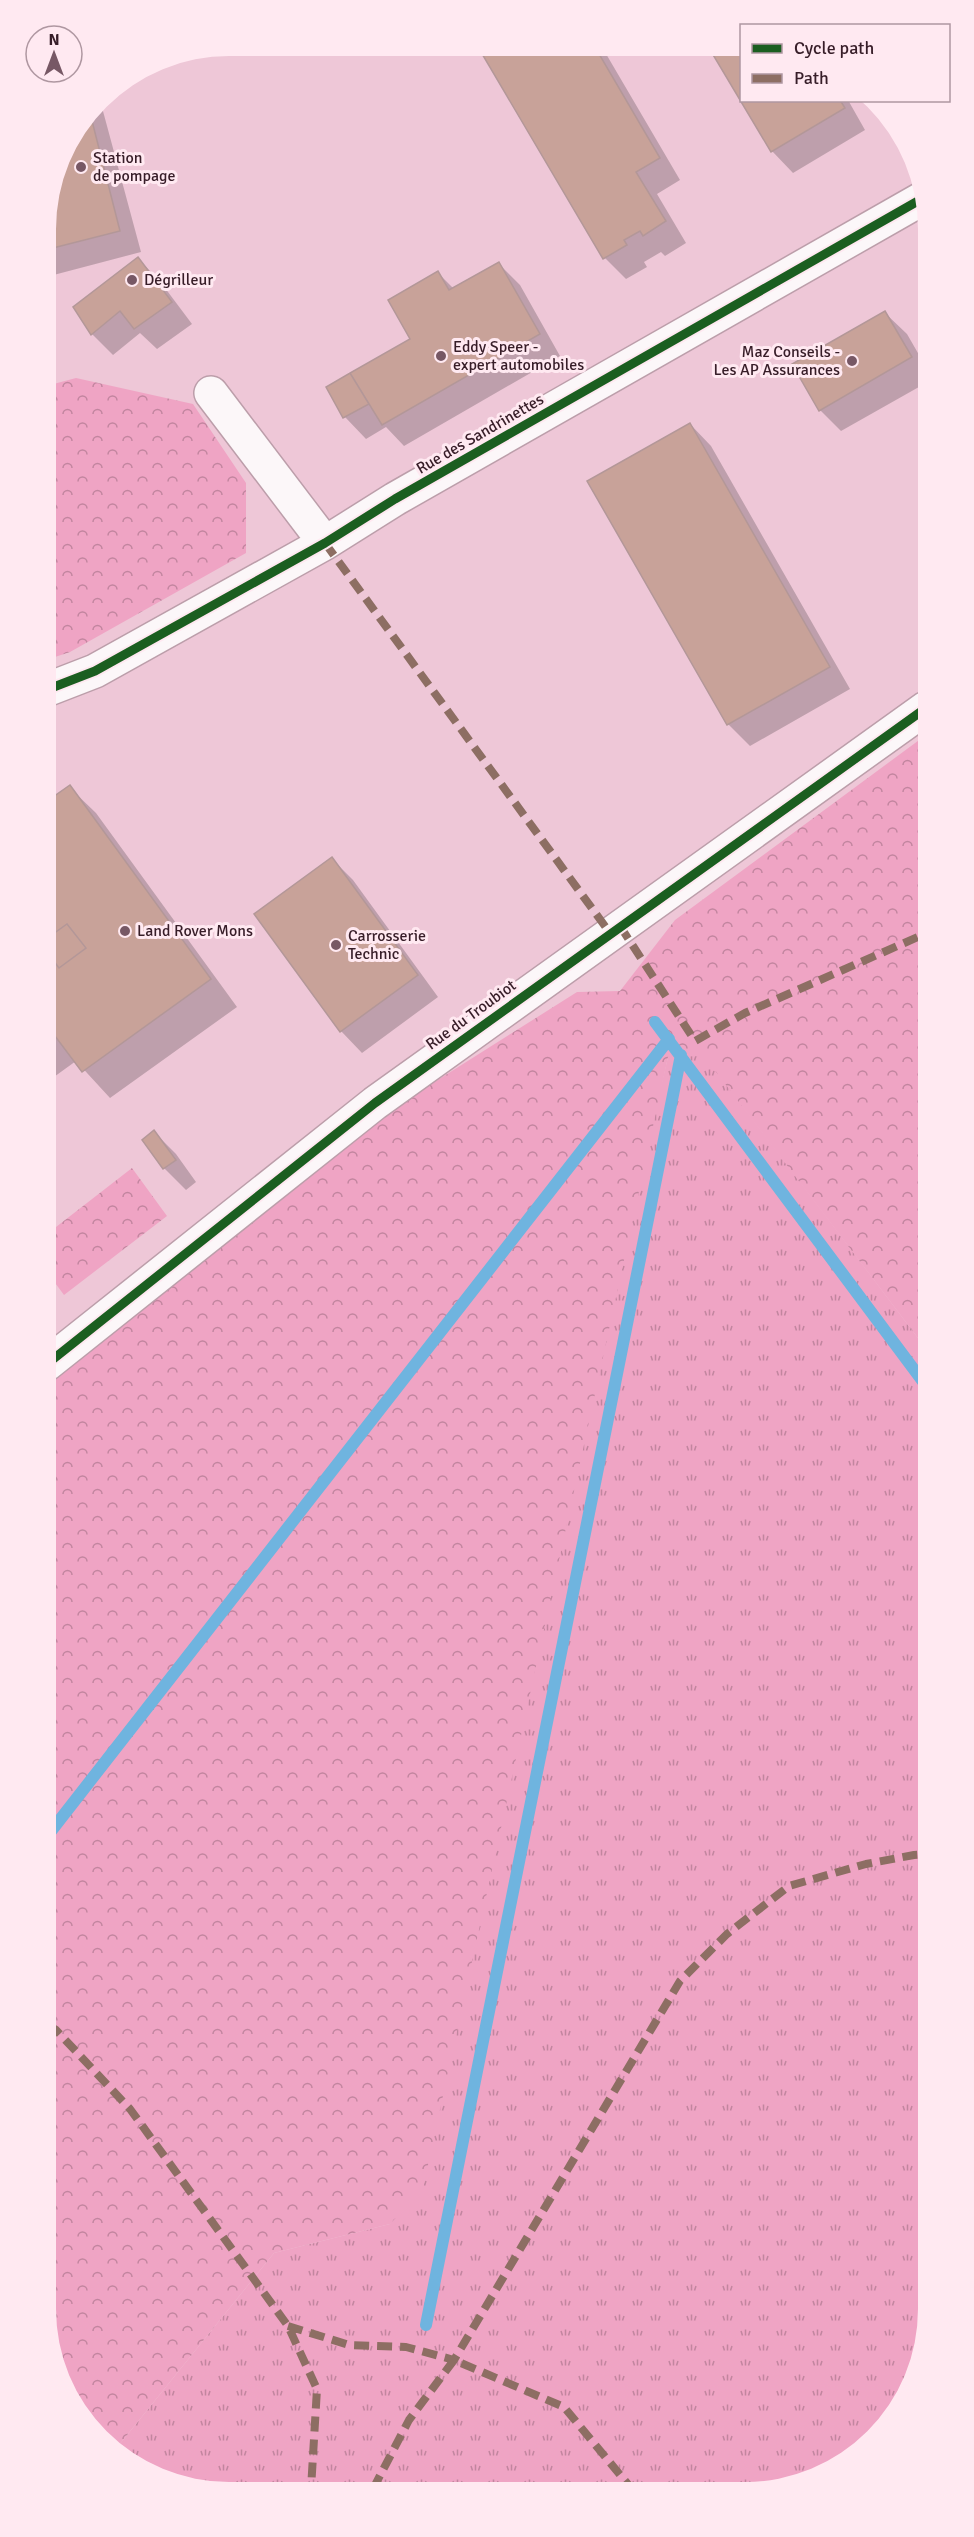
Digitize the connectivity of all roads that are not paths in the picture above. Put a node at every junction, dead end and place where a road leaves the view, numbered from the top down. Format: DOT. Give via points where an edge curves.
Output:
graph roads {
  1 [pos="916,201"];
  2 [pos="211,393"];
  3 [pos="325,543"];
  4 [pos="56,686"];
  5 [pos="918,714"];
  6 [pos="55,1357"];
  1 -- 3 [label="street, Rue des Sandrinettes"];
  2 -- 3 [label="street"];
  3 -- 4 [label="street, Rue des Sandrinettes" via="95,671"];
  5 -- 6 [label="street, Rue du Troubiot" via="375,1103"];
}
